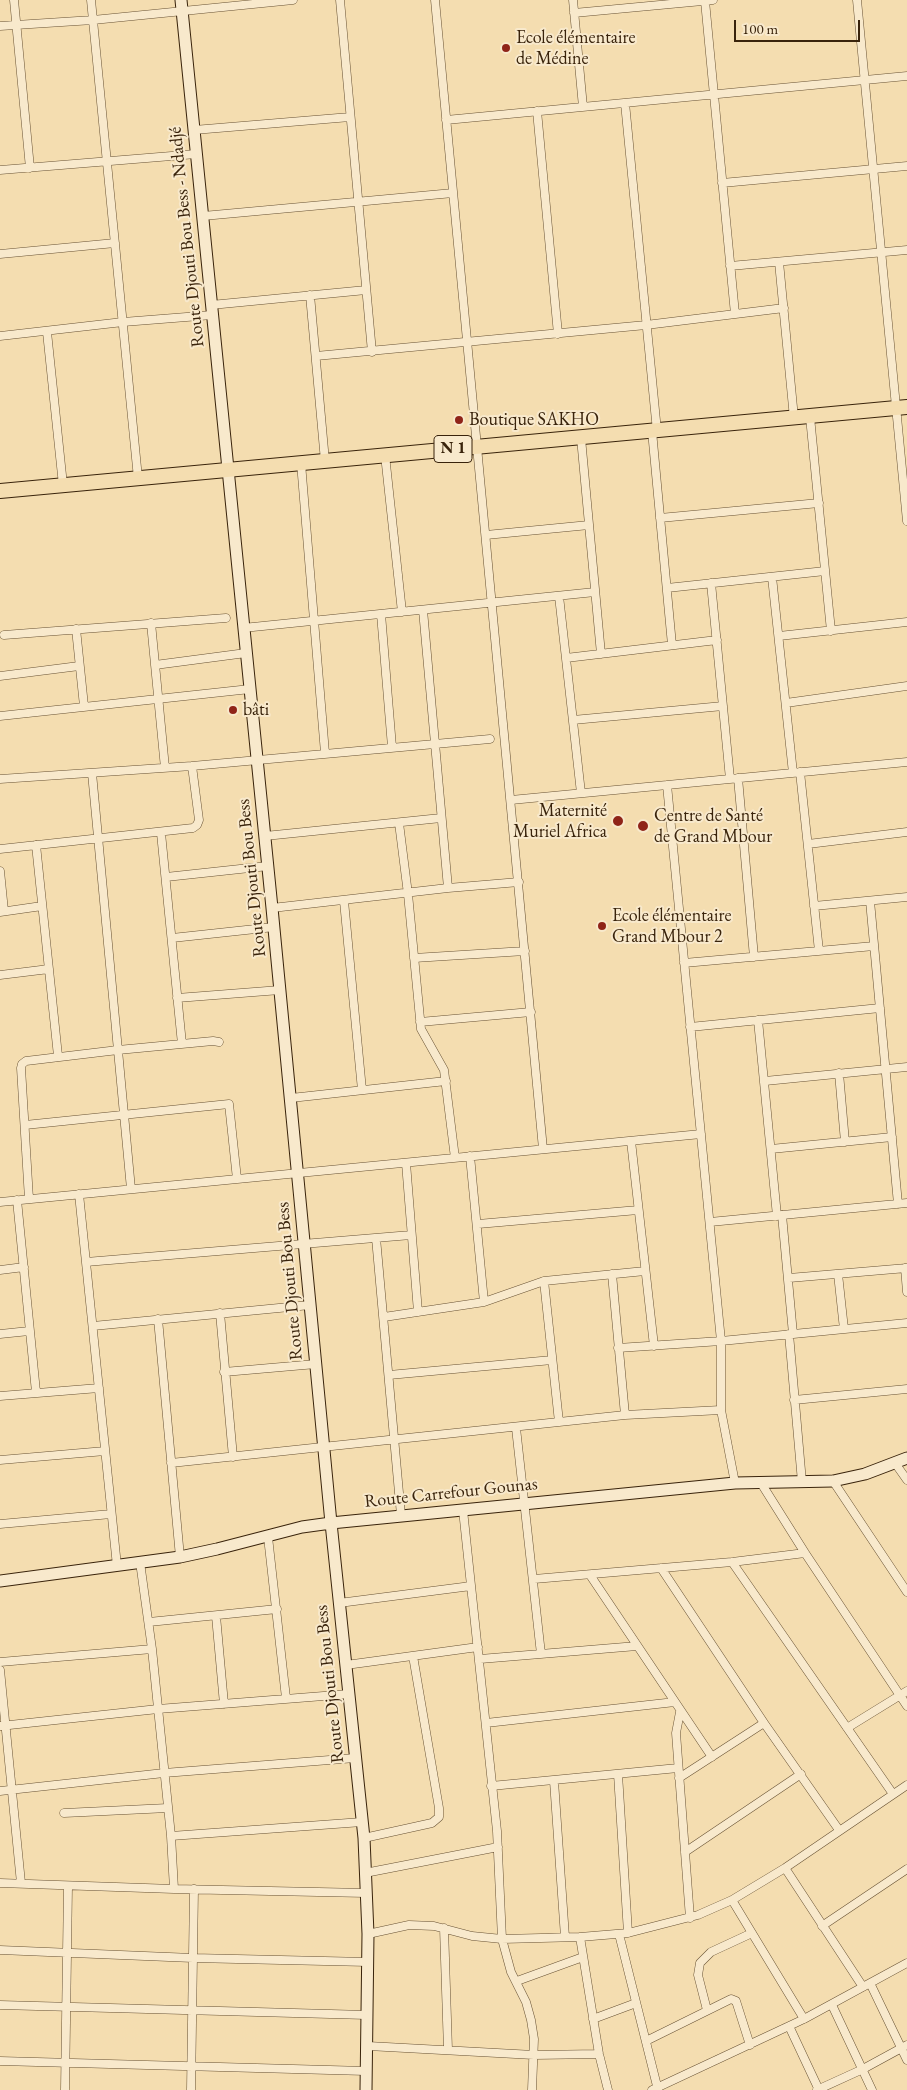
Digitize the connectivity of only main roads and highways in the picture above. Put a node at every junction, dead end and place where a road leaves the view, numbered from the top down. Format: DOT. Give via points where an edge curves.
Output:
graph roads {
  1 [pos="181,5"];
  2 [pos="902,408"];
  3 [pos="228,470"];
  4 [pos="0,491"];
  5 [pos="907,1458"];
  6 [pos="331,1523"];
  7 [pos="0,1581"];
  8 [pos="366,2090"];
  1 -- 3 [label="main road, Route Djouti Bou Bess - Ndadjé"];
  2 -- 3 [label="highway, N 1"];
  3 -- 4 [label="highway, N 1"];
  3 -- 6 [label="main road, Route Djouti Bou Bess"];
  5 -- 6 [label="main road, Route Carrefour Gounas" via="865,1474 833,1481 735,1483"];
  6 -- 7 [label="main road, Route Carrefour Gounas" via="180,1556"];
  6 -- 8 [label="main road, Route Djouti Bou Bess" via="364,1838 368,1934"];
}
